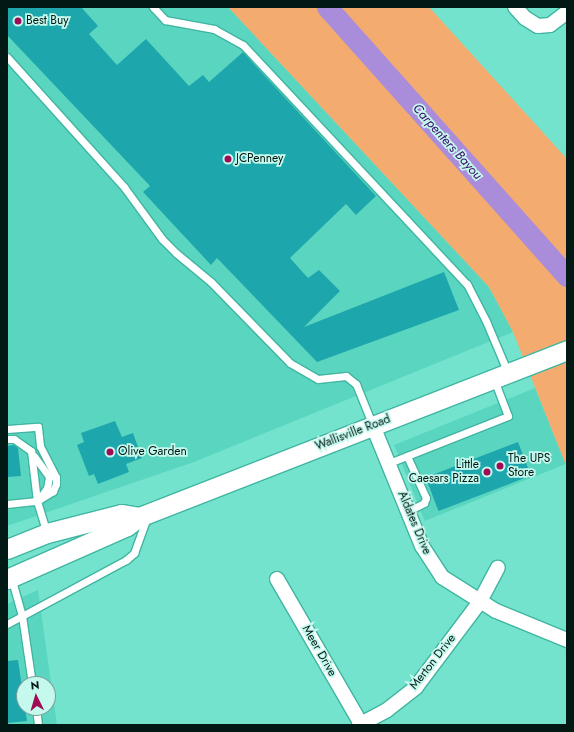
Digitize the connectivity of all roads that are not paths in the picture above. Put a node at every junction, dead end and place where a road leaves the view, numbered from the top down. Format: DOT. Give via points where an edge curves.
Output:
graph roads {
  1 [pos="153,7"];
  2 [pos="515,7"];
  3 [pos="567,12"];
  4 [pos="7,56"];
  5 [pos="562,352"];
  6 [pos="501,376"];
  7 [pos="373,426"];
  8 [pos="7,429"];
  9 [pos="7,439"];
  10 [pos="31,451"];
  11 [pos="407,456"];
  12 [pos="389,463"];
  13 [pos="37,501"];
  14 [pos="7,504"];
  15 [pos="408,511"];
  16 [pos="144,515"];
  17 [pos="47,533"];
  18 [pos="7,549"];
  19 [pos="498,568"];
  20 [pos="9,578"];
  21 [pos="277,579"];
  22 [pos="479,603"];
  23 [pos="22,616"];
  24 [pos="7,624"];
  25 [pos="567,640"];
  26 [pos="31,676"];
  27 [pos="360,724"];
  1 -- 6 [label="lane" via="165,20 214,29 243,45 467,284 486,321"];
  2 -- 3 [label="street" via="531,23 544,26 556,22"];
  4 -- 7 [label="lane" via="119,182 176,253 211,282 290,363 318,379 346,376 356,384"];
  5 -- 6 [label="main road, Wallisville Road"];
  6 -- 7 [label="main road, Wallisville Road"];
  6 -- 11 [label="lane" via="508,416"];
  7 -- 12 [label="street, Aldates Drive"];
  7 -- 16 [label="main road, Wallisville Road"];
  8 -- 13 [label="lane" via="38,427 40,446 56,477 53,491"];
  9 -- 10 [label="lane" via="14,439"];
  10 -- 13 [label="lane"];
  10 -- 13 [label="lane" via="48,477 47,488"];
  11 -- 12 [label="lane"];
  11 -- 15 [label="lane" via="426,498 424,503"];
  12 -- 15 [label="street, Aldates Drive"];
  13 -- 14 [label="lane"];
  13 -- 17 [label="lane"];
  15 -- 22 [label="street, Aldates Drive" via="422,546 435,568 448,582"];
  16 -- 17 [label="main road, Wallisville Road" via="122,514"];
  16 -- 20 [label="main road, Wallisville Road" via="120,529"];
  16 -- 23 [label="lane" via="134,553 126,560"];
  17 -- 18 [label="main road, Wallisville Road"];
  19 -- 22 [label="street, Merton Drive"];
  20 -- 23 [label="lane"];
  21 -- 27 [label="street, Meer Drive"];
  22 -- 25 [label="street, Aldates Drive"];
  22 -- 27 [label="street, Merton Drive" via="416,687 387,710"];
  23 -- 24 [label="lane"];
  23 -- 26 [label="lane"];
}
